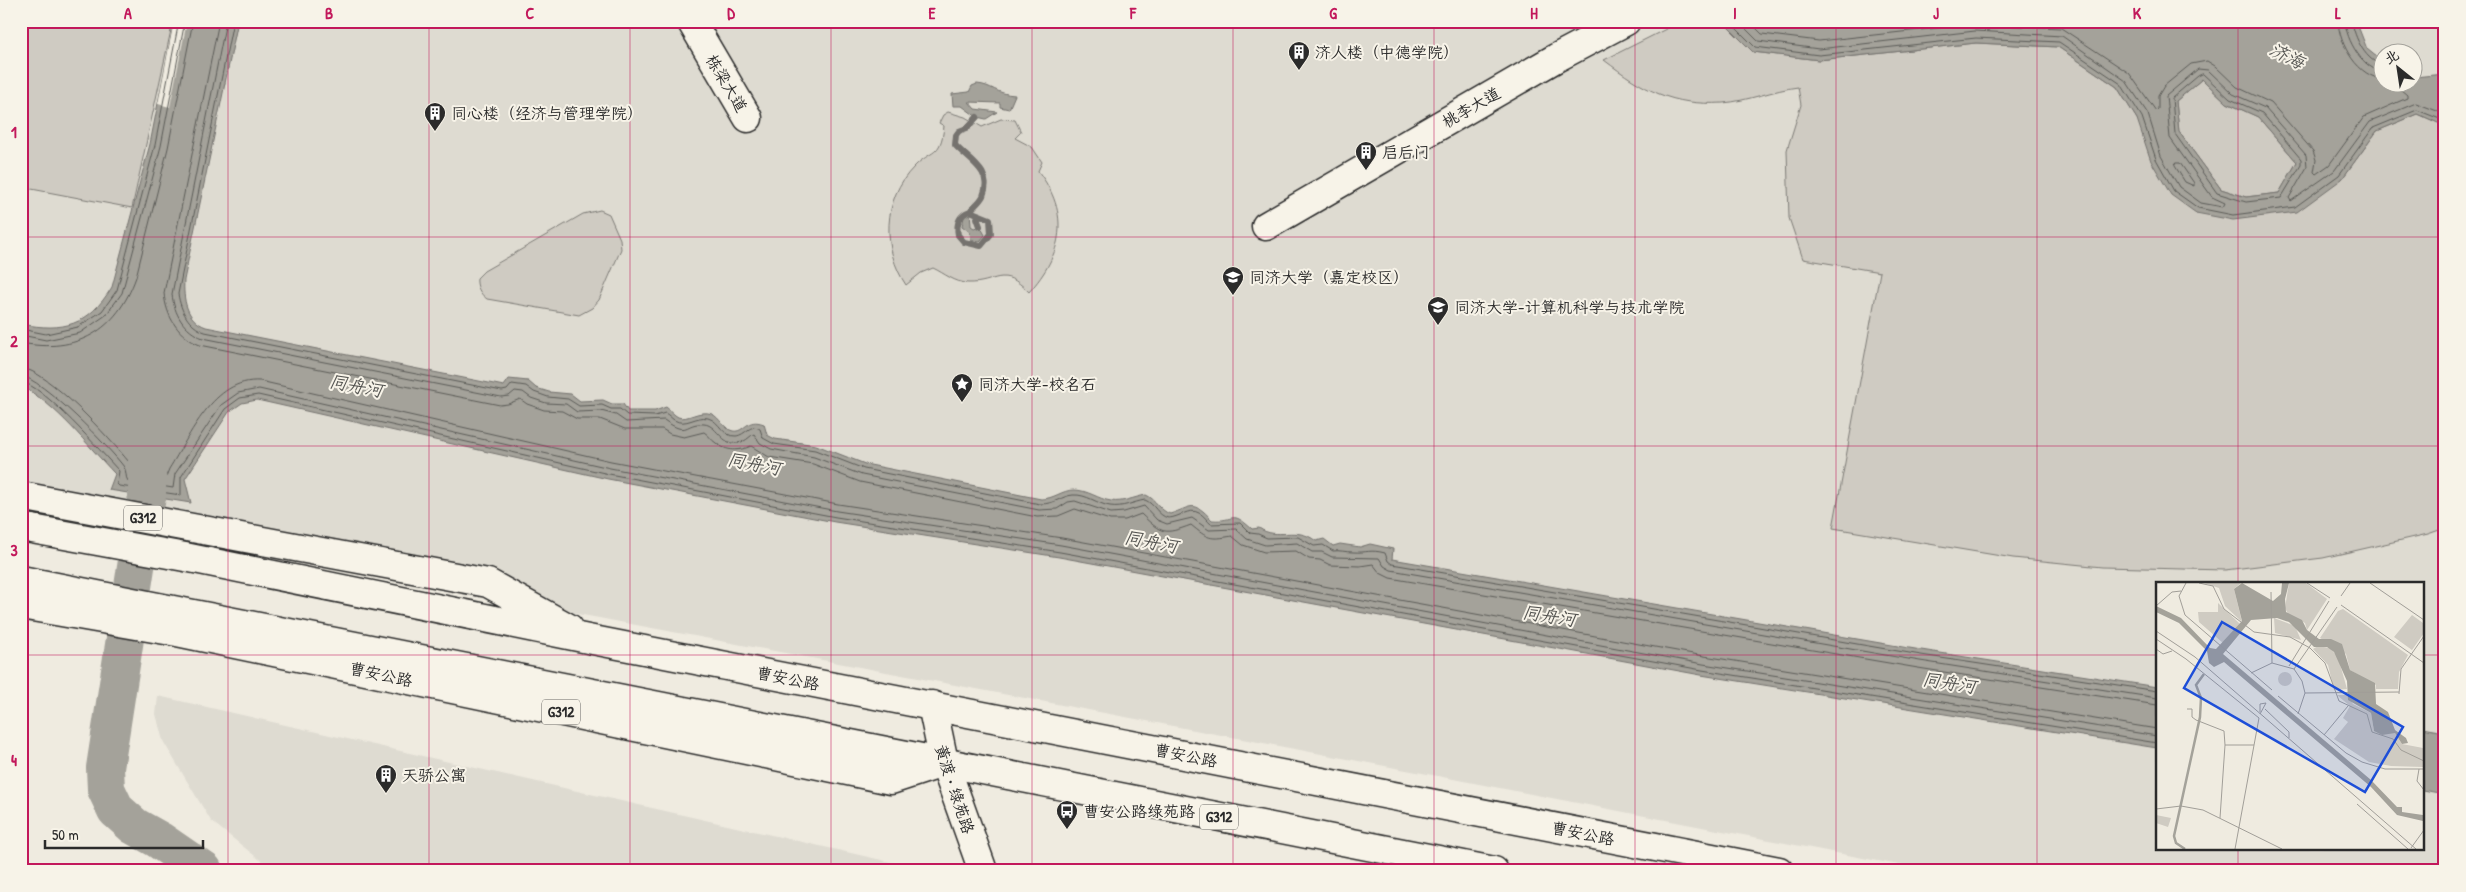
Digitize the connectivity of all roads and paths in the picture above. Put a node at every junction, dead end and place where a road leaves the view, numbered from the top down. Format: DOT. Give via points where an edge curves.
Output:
graph roads {
  1 [pos="691,21"];
  2 [pos="1626,21"];
  3 [pos="748,118"];
  4 [pos="1266,226"];
  5 [pos="21,496"];
  6 [pos="21,527"];
  7 [pos="21,580"];
  8 [pos="77,602"];
  9 [pos="21,605"];
  10 [pos="593,640"];
  11 [pos="932,706"];
  12 [pos="944,762"];
  13 [pos="983,871"];
  14 [pos="1494,871"];
  15 [pos="1779,871"];
  1 -- 3 [label="main road, 栋梁大道"];
  2 -- 4 [label="main road, 桃李大道"];
  5 -- 10 [label="main road, 曹安公路 / G312" via="488,582"];
  6 -- 10 [label="main road, 曹安公路 / G312"];
  7 -- 8 [label="main road, 曹安公路 / G312"];
  8 -- 9 [label="main road, 曹安公路 / G312"];
  8 -- 12 [label="main road, 曹安公路 / G312"];
  10 -- 11 [label="main road, 曹安公路 / G312"];
  11 -- 12 [label="main road, 黄渡 • 绿苑路"];
  11 -- 15 [label="main road, 曹安公路 / G312"];
  12 -- 13 [label="main road, 黄渡 • 绿苑路"];
  12 -- 14 [label="main road, 曹安公路 / G312"];
}
